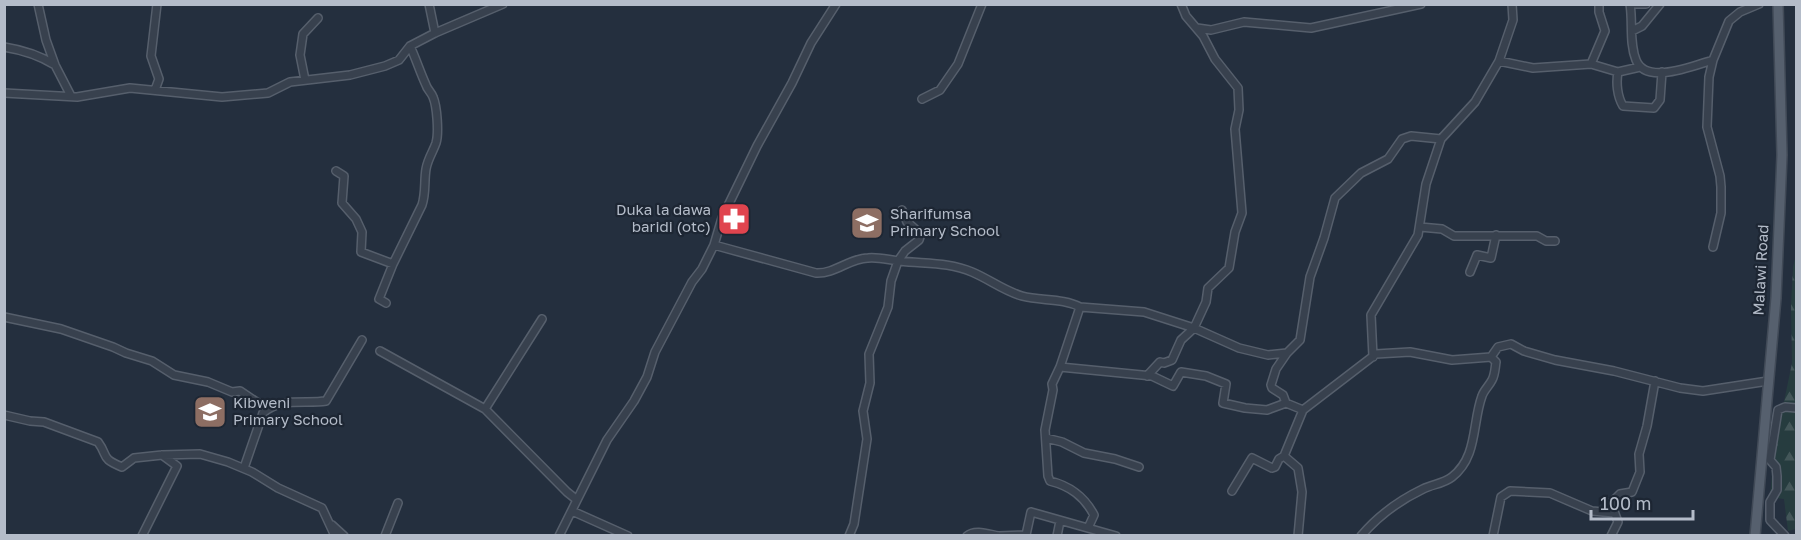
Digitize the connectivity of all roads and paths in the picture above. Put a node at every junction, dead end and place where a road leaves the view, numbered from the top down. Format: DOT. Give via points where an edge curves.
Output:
graph roads {
  1 [pos="38,4"];
  2 [pos="157,4"];
  3 [pos="429,4"];
  4 [pos="503,4"];
  5 [pos="836,4"];
  6 [pos="982,4"];
  7 [pos="1181,4"];
  8 [pos="1421,4"];
  9 [pos="1512,4"];
  10 [pos="1599,4"];
  11 [pos="1631,4"];
  12 [pos="1647,4"];
  13 [pos="1660,4"];
  14 [pos="1760,4"];
  15 [pos="1778,4"];
  16 [pos="318,18"];
  17 [pos="1197,28"];
  18 [pos="1632,31"];
  19 [pos="435,33"];
  20 [pos="410,46"];
  21 [pos="4,47"];
  22 [pos="1499,60"];
  23 [pos="1713,60"];
  24 [pos="1591,64"];
  25 [pos="55,65"];
  26 [pos="1640,67"];
  27 [pos="1618,72"];
  28 [pos="1662,72"];
  29 [pos="305,80"];
  30 [pos="155,90"];
  31 [pos="4,93"];
  32 [pos="71,96"];
  33 [pos="922,99"];
  34 [pos="1441,140"];
  35 [pos="336,171"];
  36 [pos="902,210"];
  37 [pos="1420,227"];
  38 [pos="1496,235"];
  39 [pos="1555,241"];
  40 [pos="714,245"];
  41 [pos="1713,247"];
  42 [pos="898,261"];
  43 [pos="393,264"];
  44 [pos="1470,272"];
  45 [pos="386,303"];
  46 [pos="1080,307"];
  47 [pos="4,317"];
  48 [pos="543,319"];
  49 [pos="1194,328"];
  50 [pos="362,340"];
  51 [pos="380,351"];
  52 [pos="1287,353"];
  53 [pos="1373,357"];
  54 [pos="1491,357"];
  55 [pos="1060,368"];
  56 [pos="1148,376"];
  57 [pos="1655,381"];
  58 [pos="1768,381"];
  59 [pos="1286,403"];
  60 [pos="1797,408"];
  61 [pos="267,409"];
  62 [pos="485,409"];
  63 [pos="1303,410"];
  64 [pos="4,415"];
  65 [pos="1046,438"];
  66 [pos="162,454"];
  67 [pos="1284,456"];
  68 [pos="1139,467"];
  69 [pos="244,468"];
  70 [pos="1232,491"];
  71 [pos="577,500"];
  72 [pos="398,503"];
  73 [pos="572,511"];
  74 [pos="1614,513"];
  75 [pos="1060,521"];
  76 [pos="332,525"];
  77 [pos="1088,528"];
  78 [pos="142,536"];
  79 [pos="335,536"];
  80 [pos="344,536"];
  81 [pos="385,536"];
  82 [pos="559,536"];
  83 [pos="628,536"];
  84 [pos="849,536"];
  85 [pos="968,536"];
  86 [pos="998,536"];
  87 [pos="1057,536"];
  88 [pos="1116,536"];
  89 [pos="1298,536"];
  90 [pos="1361,536"];
  91 [pos="1493,536"];
  92 [pos="1611,536"];
  93 [pos="1755,536"];
  94 [pos="1785,536"];
  1 -- 25 [label="street"];
  2 -- 30 [label="street" via="151,56 159,79"];
  3 -- 19 [label="street"];
  4 -- 19 [label="street"];
  5 -- 40 [label="street" via="757,146 722,218"];
  6 -- 33 [label="street" via="958,64 940,90"];
  7 -- 17 [label="street"];
  8 -- 17 [label="street" via="1311,28 1244,22 1211,30"];
  9 -- 22 [label="street" via="1513,20"];
  10 -- 24 [label="street" via="1605,31"];
  11 -- 12 [label="street"];
  11 -- 18 [label="street"];
  13 -- 18 [label="street" via="1642,26"];
  14 -- 23 [label="street" via="1729,21"];
  15 -- 58 [label="main road, Malawi Road" via="1782,155"];
  16 -- 29 [label="street" via="303,34 300,55"];
  17 -- 49 [label="street" via="1238,88 1235,129 1242,213 1229,268 1208,288"];
  18 -- 26 [label="street"];
  19 -- 20 [label="street"];
  20 -- 29 [label="street" via="399,60 385,66"];
  20 -- 43 [label="street" via="433,96 436,143 427,165 423,205"];
  21 -- 25 [label="street"];
  22 -- 24 [label="street" via="1533,69"];
  22 -- 34 [label="street" via="1475,102"];
  23 -- 28 [label="street" via="1677,72"];
  23 -- 41 [label="street" via="1707,127 1721,187 1721,213"];
  24 -- 27 [label="street"];
  25 -- 32 [label="street"];
  26 -- 27 [label="street"];
  26 -- 28 [label="street"];
  27 -- 28 [label="street" via="1620,102 1642,108 1658,104"];
  29 -- 30 [label="street" via="290,82 268,93 222,97"];
  30 -- 32 [label="street" via="130,88"];
  31 -- 32 [label="street"];
  34 -- 37 [label="street" via="1426,184"];
  34 -- 52 [label="street" via="1411,136 1402,140 1388,159 1361,173 1335,198 1310,277 1300,340"];
  35 -- 43 [label="street" via="344,176 342,203 362,232 361,252"];
  36 -- 42 [label="street" via="907,222 921,234"];
  37 -- 38 [label="street" via="1454,236"];
  37 -- 53 [label="street" via="1371,315"];
  38 -- 39 [label="street" via="1537,236"];
  38 -- 44 [label="street" via="1491,258 1477,255"];
  40 -- 42 [label="street" via="821,273 860,258"];
  40 -- 71 [label="street" via="655,352 647,377 607,440"];
  42 -- 46 [label="street" via="937,263 972,272 1018,294"];
  42 -- 84 [label="street" via="888,306 870,354 870,383 864,411 867,439"];
  43 -- 45 [label="street" via="379,298"];
  46 -- 49 [label="street" via="1144,312"];
  46 -- 55 [label="street"];
  47 -- 61 [label="street" via="61,329 152,361 174,375 240,391"];
  48 -- 62 [label="street"];
  49 -- 52 [label="street" via="1239,348 1268,355"];
  49 -- 56 [label="street" via="1181,340 1172,360 1160,362"];
  50 -- 61 [label="street" via="326,401 282,403"];
  51 -- 62 [label="street"];
  52 -- 59 [label="street" via="1271,385"];
  53 -- 54 [label="street" via="1410,352 1452,360"];
  53 -- 63 [label="street"];
  54 -- 57 [label="street" via="1498,347 1512,344 1555,360"];
  54 -- 90 [label="street" via="1497,362 1494,379 1482,394 1472,448 1462,468 1444,482 1400,500"];
  55 -- 56 [label="street"];
  55 -- 65 [label="street" via="1052,384"];
  56 -- 59 [label="street" via="1173,386 1181,372 1213,379 1226,384 1223,403 1245,408 1267,410"];
  57 -- 58 [label="street" via="1703,391"];
  57 -- 74 [label="street" via="1639,454 1640,472 1632,492 1620,494 1611,503"];
  58 -- 93 [label="main road, Malawi Road"];
  59 -- 63 [label="street"];
  60 -- 94 [label="street" via="1778,410 1770,460 1778,476 1778,489 1770,502 1770,520"];
  61 -- 69 [label="street"];
  62 -- 71 [label="street"];
  63 -- 67 [label="street"];
  64 -- 66 [label="street" via="44,422 98,442 108,462 122,466 134,458"];
  65 -- 68 [label="street" via="1084,453"];
  65 -- 77 [label="street" via="1050,481 1065,485 1088,503 1094,515"];
  66 -- 69 [label="street" via="200,454"];
  66 -- 78 [label="street" via="177,466"];
  67 -- 70 [label="street" via="1272,468 1252,458"];
  67 -- 89 [label="street" via="1298,468 1302,492"];
  69 -- 76 [label="street" via="322,508"];
  71 -- 73 [label="street"];
  72 -- 81 [label="street"];
  73 -- 82 [label="street"];
  73 -- 83 [label="street"];
  74 -- 91 [label="street" via="1592,511 1550,494 1510,491 1501,497"];
  74 -- 92 [label="street" via="1618,522"];
  75 -- 77 [label="street"];
  75 -- 86 [label="street" via="1031,512 1026,535"];
  75 -- 87 [label="street"];
  76 -- 79 [label="street"];
  76 -- 80 [label="street"];
  77 -- 88 [label="street"];
  85 -- 86 [label="street" via="976,531"];
}
